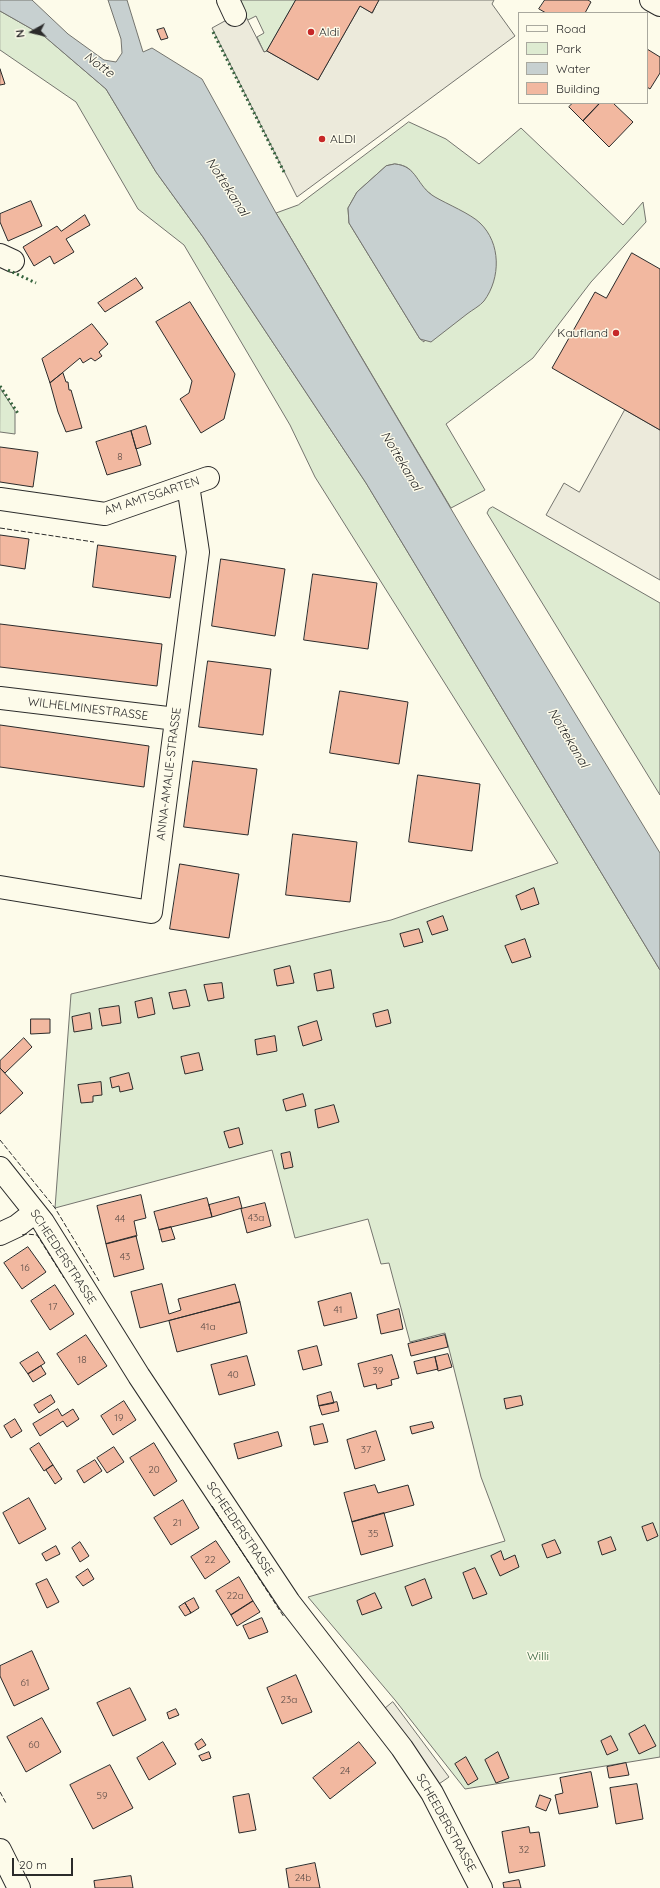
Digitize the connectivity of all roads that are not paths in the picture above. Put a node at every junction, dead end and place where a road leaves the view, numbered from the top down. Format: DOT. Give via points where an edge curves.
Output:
graph roads {
  1 [pos="651,0"];
  2 [pos="660,5"];
  3 [pos="208,478"];
  4 [pos="188,485"];
  5 [pos="0,499"];
  6 [pos="0,698"];
  7 [pos="176,719"];
  8 [pos="0,887"];
  9 [pos="0,1168"];
  10 [pos="35,1212"];
  11 [pos="0,1234"];
  12 [pos="0,1850"];
  13 [pos="19,1888"];
  14 [pos="481,1888"];
  1 -- 2 [label="street"];
  3 -- 4 [label="street, AM AMTSGARTEN"];
  4 -- 5 [label="street, AM AMTSGARTEN" via="105,514"];
  4 -- 7 [label="street, ANNA-AMALIE-STRASSE" via="198,552"];
  6 -- 7 [label="street, WILHELMINESTRASSE"];
  7 -- 8 [label="street, ANNA-AMALIE-STRASSE" via="151,912"];
  9 -- 10 [label="street, SCHEEDERSTRASSE"];
  10 -- 11 [label="street" via="17,1226"];
  10 -- 14 [label="street, SCHEEDERSTRASSE" via="147,1388 289,1602 402,1748 432,1793"];
  12 -- 13 [label="street"];
}
